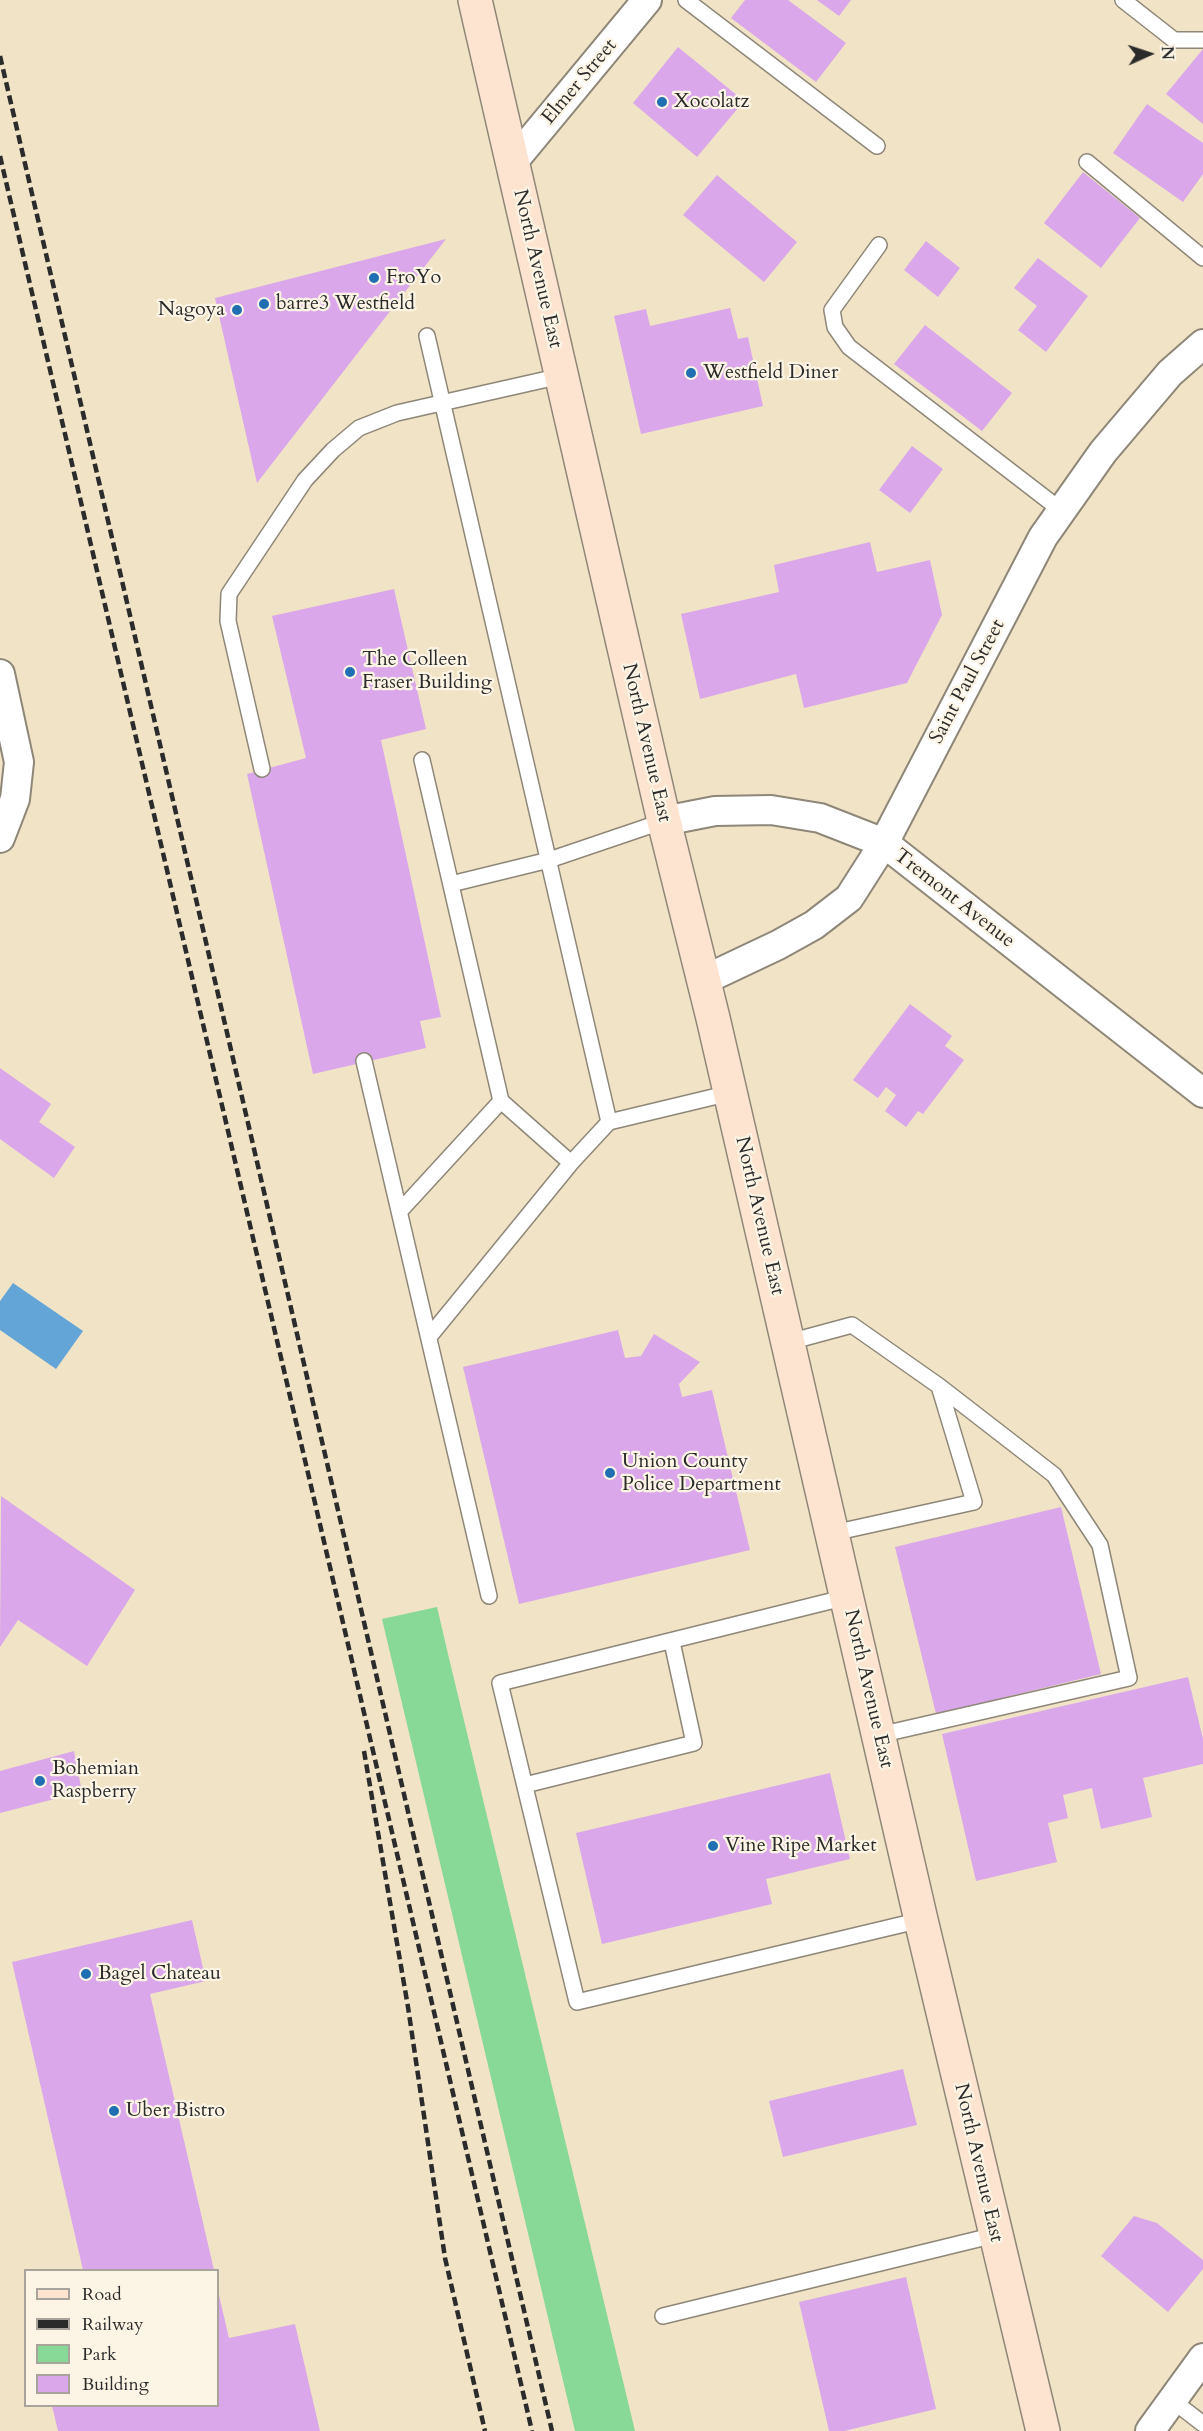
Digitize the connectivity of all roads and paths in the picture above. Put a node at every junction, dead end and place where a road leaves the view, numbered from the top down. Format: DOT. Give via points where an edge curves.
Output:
graph roads {
  1 [pos="475,0"];
  2 [pos="647,0"];
  3 [pos="686,0"];
  4 [pos="1123,0"];
  5 [pos="1203,39"];
  6 [pos="877,146"];
  7 [pos="1087,162"];
  8 [pos="512,163"];
  9 [pos="879,245"];
  10 [pos="1203,258"];
  11 [pos="427,336"];
  12 [pos="1203,344"];
  13 [pos="561,376"];
  14 [pos="442,404"];
  15 [pos="1062,511"];
  16 [pos="0,675"];
  17 [pos="422,760"];
  18 [pos="262,769"];
  19 [pos="3,819"];
  20 [pos="664,821"];
  21 [pos="884,843"];
  22 [pos="549,860"];
  23 [pos="451,884"];
  24 [pos="704,980"];
  25 [pos="364,1061"];
  26 [pos="730,1093"];
  27 [pos="1203,1093"];
  28 [pos="501,1101"];
  29 [pos="609,1122"];
  30 [pos="571,1163"];
  31 [pos="400,1211"];
  32 [pos="429,1337"];
  33 [pos="789,1342"];
  34 [pos="939,1386"];
  35 [pos="833,1533"];
  36 [pos="489,1596"];
  37 [pos="846,1597"];
  38 [pos="672,1642"];
  39 [pos="879,1735"];
  40 [pos="525,1785"];
  41 [pos="921,1920"];
  42 [pos="995,2235"];
  43 [pos="663,2316"];
  44 [pos="1203,2358"];
  45 [pos="1172,2400"];
  46 [pos="1203,2424"];
  47 [pos="1043,2431"];
  48 [pos="1150,2431"];
  1 -- 8 [label="main road, North Avenue East"];
  2 -- 8 [label="street, Elmer Street"];
  3 -- 6 [label="lane"];
  4 -- 5 [label="lane" via="1174,40"];
  7 -- 10 [label="lane"];
  8 -- 13 [label="main road, North Avenue East"];
  9 -- 15 [label="lane" via="832,310 835,327 849,347"];
  11 -- 14 [label="lane"];
  12 -- 15 [label="street, Saint Paul Street" via="1170,373 1110,444"];
  13 -- 14 [label="lane"];
  13 -- 20 [label="main road, North Avenue East"];
  14 -- 18 [label="lane" via="397,413 359,428 333,450 305,480 229,594 228,621"];
  14 -- 22 [label="lane"];
  15 -- 21 [label="street, Saint Paul Street" via="1042,537"];
  16 -- 19 [label="street" via="19,762 15,799"];
  17 -- 23 [label="lane"];
  20 -- 21 [label="street, Tremont Avenue" via="715,811 771,810 820,818"];
  20 -- 22 [label="lane"];
  20 -- 24 [label="main road, North Avenue East"];
  21 -- 24 [label="street, Saint Paul Street" via="841,905 778,945"];
  21 -- 27 [label="street, Tremont Avenue"];
  22 -- 23 [label="lane"];
  22 -- 29 [label="lane"];
  23 -- 28 [label="lane"];
  24 -- 26 [label="main road, North Avenue East"];
  25 -- 31 [label="lane"];
  26 -- 29 [label="lane"];
  26 -- 33 [label="main road, North Avenue East"];
  28 -- 30 [label="lane"];
  28 -- 31 [label="lane"];
  29 -- 30 [label="lane"];
  30 -- 32 [label="lane"];
  31 -- 32 [label="lane"];
  32 -- 36 [label="lane"];
  33 -- 34 [label="lane" via="852,1325"];
  33 -- 35 [label="main road, North Avenue East"];
  34 -- 35 [label="lane" via="974,1502"];
  34 -- 39 [label="lane" via="1054,1475 1100,1545 1129,1678"];
  35 -- 37 [label="main road, North Avenue East"];
  37 -- 38 [label="lane"];
  37 -- 39 [label="main road, North Avenue East"];
  38 -- 40 [label="lane" via="694,1743"];
  38 -- 40 [label="lane" via="500,1683"];
  39 -- 41 [label="main road, North Avenue East"];
  40 -- 41 [label="lane" via="576,2002"];
  41 -- 42 [label="main road, North Avenue East"];
  42 -- 43 [label="lane"];
  42 -- 47 [label="main road, North Avenue East"];
  44 -- 45 [label="street"];
  45 -- 46 [label="lane"];
  45 -- 48 [label="street"];
}
